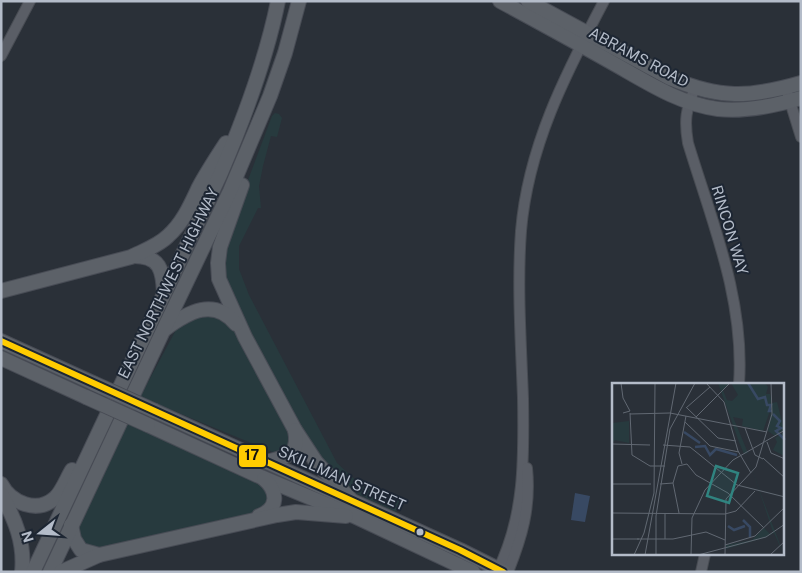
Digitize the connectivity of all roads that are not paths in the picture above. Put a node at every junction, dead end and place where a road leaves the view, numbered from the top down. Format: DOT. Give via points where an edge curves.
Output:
graph roads {
  1 [pos="30,1"];
  2 [pos="278,1"];
  3 [pos="299,1"];
  4 [pos="500,1"];
  5 [pos="528,1"];
  6 [pos="604,1"];
  7 [pos="583,39"];
  8 [pos="1,56"];
  9 [pos="801,83"];
  10 [pos="786,87"];
  11 [pos="695,88"];
  12 [pos="740,94"];
  13 [pos="251,95"];
  14 [pos="795,100"];
  15 [pos="268,101"];
  16 [pos="689,102"];
  17 [pos="739,109"];
  18 [pos="242,120"];
  19 [pos="254,136"];
  20 [pos="801,136"];
  21 [pos="131,257"];
  22 [pos="1,291"];
  23 [pos="164,295"];
  24 [pos="163,331"];
  25 [pos="245,337"];
  26 [pos="1,341"];
  27 [pos="1,358"];
  28 [pos="739,383"];
  29 [pos="295,430"];
  30 [pos="92,447"];
  31 [pos="266,462"];
  32 [pos="261,477"];
  33 [pos="1,484"];
  34 [pos="1,494"];
  35 [pos="352,501"];
  36 [pos="354,516"];
  37 [pos="249,520"];
  38 [pos="71,525"];
  39 [pos="398,529"];
  40 [pos="99,555"];
  41 [pos="705,556"];
  42 [pos="502,571"];
  43 [pos="22,572"];
  44 [pos="33,572"];
  45 [pos="50,572"];
  46 [pos="61,572"];
  47 [pos="473,572"];
  48 [pos="701,572"];
  1 -- 8 [label="street"];
  2 -- 13 [label="main road, EAST NORTHWEST HIGHWAY" via="274,24"];
  3 -- 15 [label="main road, EAST NORTHWEST HIGHWAY"];
  4 -- 7 [label="main road, ABRAMS ROAD"];
  5 -- 7 [label="main road, ABRAMS ROAD"];
  6 -- 7 [label="street"];
  7 -- 11 [label="main road, ABRAMS ROAD"];
  7 -- 16 [label="main road, ABRAMS ROAD" via="668,93"];
  7 -- 42 [label="street" via="564,78 536,152 528,188 520,264 524,450 518,511"];
  9 -- 10 [label="main road, ABRAMS ROAD"];
  10 -- 12 [label="main road, ABRAMS ROAD"];
  10 -- 14 [label="street"];
  11 -- 12 [label="main road, ABRAMS ROAD"];
  11 -- 16 [label="street, RINCON WAY"];
  12 -- 17 [label="main road"];
  13 -- 15 [label="main road"];
  13 -- 18 [label="main road, EAST NORTHWEST HIGHWAY"];
  14 -- 17 [label="main road, ABRAMS ROAD"];
  14 -- 20 [label="street"];
  15 -- 19 [label="main road, EAST NORTHWEST HIGHWAY"];
  16 -- 17 [label="main road, ABRAMS ROAD" via="719,109"];
  16 -- 28 [label="street, RINCON WAY" via="685,126 688,143 734,296 740,342"];
  18 -- 21 [label="main road" via="225,143 175,230 167,238"];
  18 -- 23 [label="main road, EAST NORTHWEST HIGHWAY"];
  19 -- 24 [label="main road, EAST NORTHWEST HIGHWAY"];
  19 -- 25 [label="main road" via="252,156 224,234 218,263 219,279"];
  21 -- 22 [label="main road"];
  21 -- 23 [label="main road" via="143,256 155,262 162,273"];
  23 -- 30 [label="main road, EAST NORTHWEST HIGHWAY"];
  24 -- 25 [label="main road" via="184,315 210,309 230,316"];
  24 -- 38 [label="main road, EAST NORTHWEST HIGHWAY"];
  25 -- 29 [label="main road"];
  26 -- 31 [label="main road, SKILLMAN STREET, bridge"];
  27 -- 32 [label="main road, SKILLMAN STREET, bridge"];
  29 -- 31 [label="main road" via="296,444 292,452"];
  29 -- 35 [label="main road" via="316,462"];
  30 -- 33 [label="main road" via="73,468 56,498 43,503 22,504 5,492"];
  30 -- 44 [label="main road, EAST NORTHWEST HIGHWAY"];
  31 -- 35 [label="main road, SKILLMAN STREET"];
  32 -- 36 [label="main road, SKILLMAN STREET"];
  32 -- 37 [label="main road" via="273,489 274,503 265,514"];
  34 -- 43 [label="main road" via="23,547"];
  35 -- 39 [label="main road, SKILLMAN STREET"];
  36 -- 37 [label="main road" via="296,512"];
  36 -- 39 [label="main road, SKILLMAN STREET"];
  37 -- 40 [label="main road"];
  38 -- 40 [label="main road" via="76,545"];
  38 -- 45 [label="main road, EAST NORTHWEST HIGHWAY"];
  39 -- 42 [label="main road, SKILLMAN STREET"];
  39 -- 47 [label="main road, SKILLMAN STREET"];
  40 -- 46 [label="main road"];
  41 -- 48 [label="street"];
}
